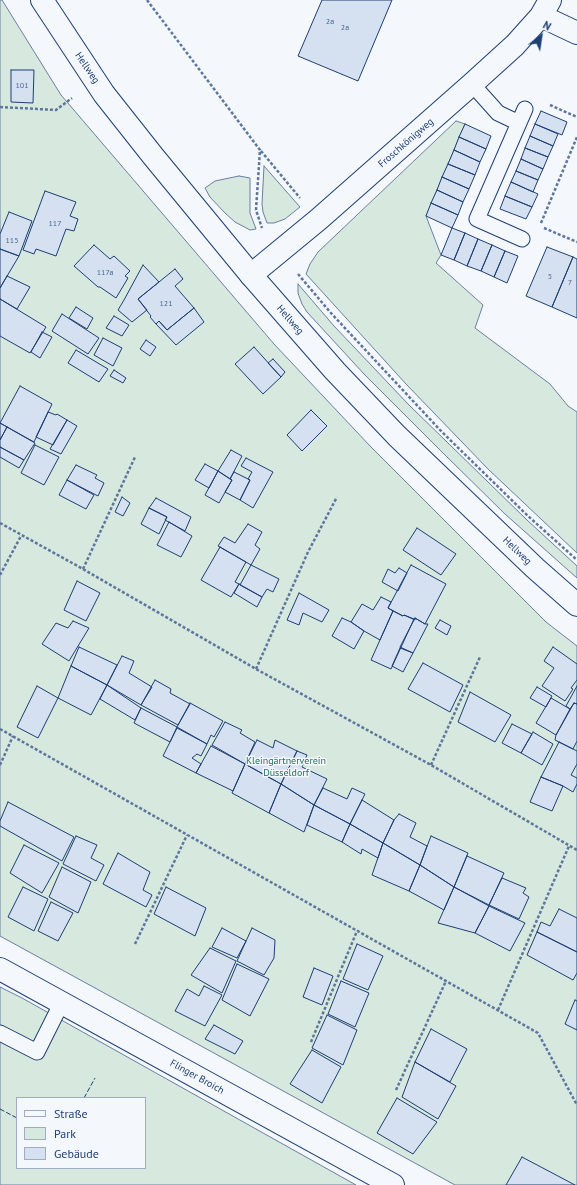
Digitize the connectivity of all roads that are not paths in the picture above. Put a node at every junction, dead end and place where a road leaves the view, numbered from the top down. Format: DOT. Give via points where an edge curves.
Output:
graph roads {
  1 [pos="42,0"];
  2 [pos="545,8"];
  3 [pos="577,32"];
  4 [pos="472,84"];
  5 [pos="522,239"];
  6 [pos="251,276"];
  7 [pos="577,605"];
  8 [pos="0,969"];
  9 [pos="62,1002"];
  10 [pos="0,1033"];
  11 [pos="393,1185"];
  1 -- 6 [label="street, Hellweg" via="104,94"];
  2 -- 3 [label="street"];
  2 -- 4 [label="street, Froschkönigweg" via="515,45"];
  4 -- 5 [label="lane" via="498,113 522,116 477,219"];
  4 -- 6 [label="street, Froschkönigweg"];
  6 -- 7 [label="street, Hellweg" via="397,436"];
  8 -- 9 [label="street, Flinger Broich"];
  9 -- 10 [label="lane" via="37,1052"];
  9 -- 11 [label="street, Flinger Broich"];
}
